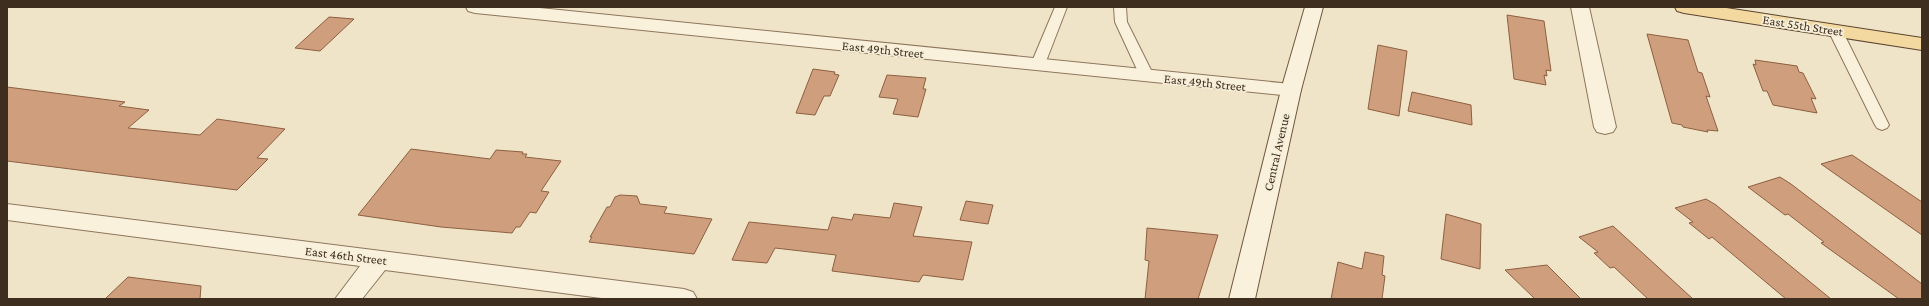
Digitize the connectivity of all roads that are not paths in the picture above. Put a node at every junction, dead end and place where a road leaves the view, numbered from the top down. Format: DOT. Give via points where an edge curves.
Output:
graph roads {
  1 [pos="475,7"];
  2 [pos="1061,7"];
  3 [pos="1120,7"];
  4 [pos="1314,7"];
  5 [pos="1580,7"];
  6 [pos="1684,7"];
  7 [pos="1835,30"];
  8 [pos="1922,44"];
  9 [pos="1038,64"];
  10 [pos="1147,76"];
  11 [pos="1291,90"];
  12 [pos="1882,125"];
  13 [pos="1605,127"];
  14 [pos="7,212"];
  15 [pos="379,260"];
  16 [pos="348,299"];
  17 [pos="684,299"];
  18 [pos="1242,299"];
  1 -- 9 [label="street, East 49th Street"];
  2 -- 9 [label="lane"];
  3 -- 10 [label="lane" via="1121,22"];
  4 -- 11 [label="street, Central Avenue"];
  5 -- 13 [label="street"];
  6 -- 7 [label="main road, East 55th Street"];
  7 -- 8 [label="main road, East 55th Street"];
  7 -- 12 [label="lane"];
  9 -- 10 [label="street, East 49th Street"];
  10 -- 11 [label="street, East 49th Street"];
  11 -- 18 [label="street, Central Avenue"];
  14 -- 15 [label="street, East 46th Street"];
  15 -- 16 [label="street"];
  15 -- 17 [label="street, East 46th Street"];
}
